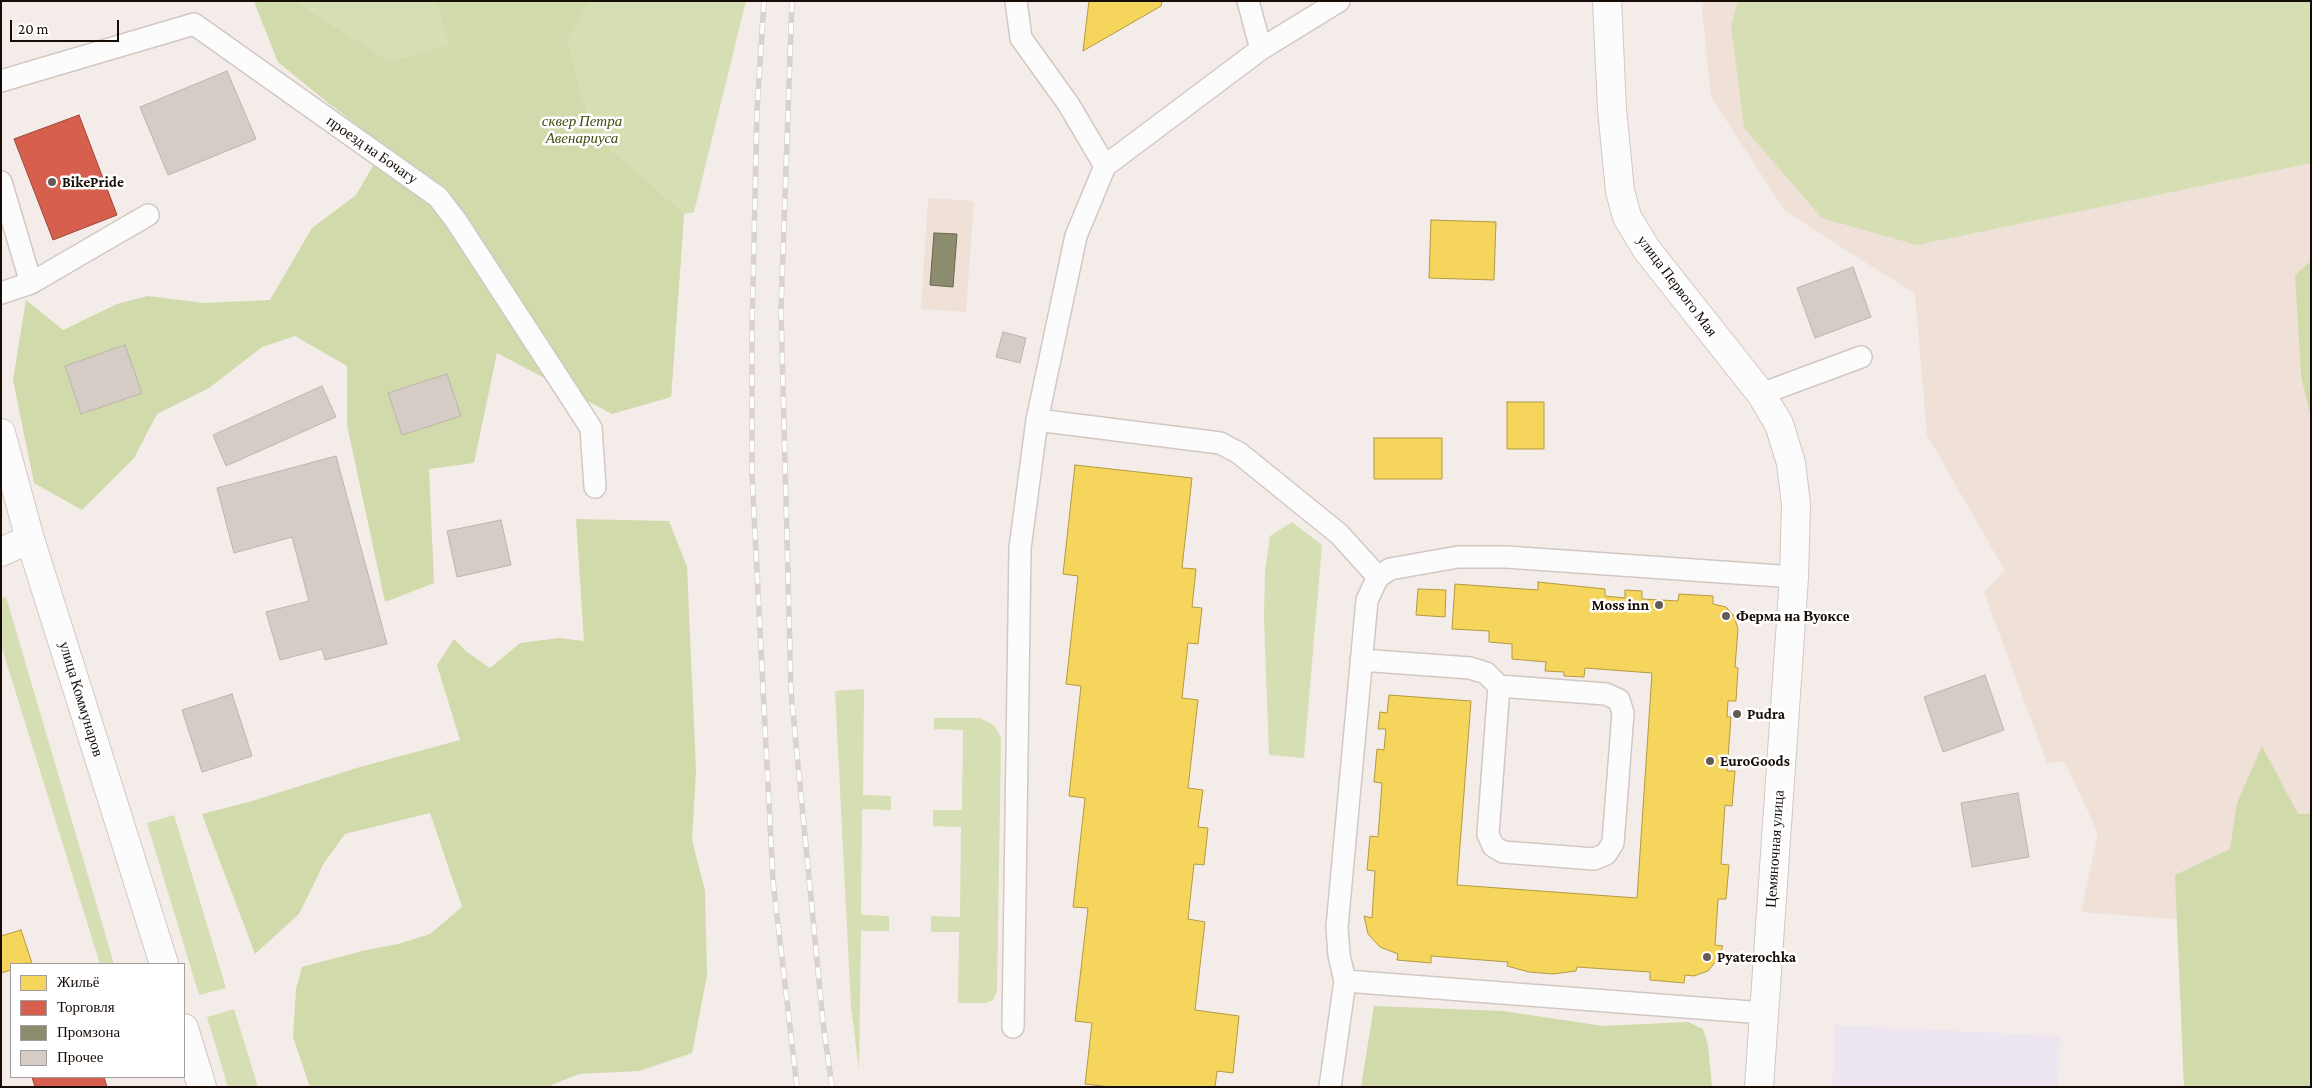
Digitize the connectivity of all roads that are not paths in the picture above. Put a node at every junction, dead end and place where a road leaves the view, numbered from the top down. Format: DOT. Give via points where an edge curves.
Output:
graph roads {
  1 [pos="1016,1"];
  2 [pos="1248,1"];
  3 [pos="1339,1"];
  4 [pos="1607,1"];
  5 [pos="1261,49"];
  6 [pos="1,81"];
  7 [pos="1105,166"];
  8 [pos="1,182"];
  9 [pos="148,215"];
  10 [pos="31,283"];
  11 [pos="1,293"];
  12 [pos="1860,357"];
  13 [pos="1761,394"];
  14 [pos="1037,420"];
  15 [pos="1,433"];
  16 [pos="1791,462"];
  17 [pos="595,487"];
  18 [pos="30,539"];
  19 [pos="1,552"];
  20 [pos="1378,577"];
  21 [pos="1794,577"];
  22 [pos="1361,660"];
  23 [pos="1499,686"];
  24 [pos="164,963"];
  25 [pos="1345,981"];
  26 [pos="1764,1013"];
  27 [pos="1013,1027"];
  28 [pos="185,1031"];
  29 [pos="202,1087"];
  30 [pos="1330,1087"];
  31 [pos="1760,1087"];
  1 -- 7 [label="lane" via="1021,38 1069,105"];
  2 -- 5 [label="lane"];
  3 -- 5 [label="lane"];
  4 -- 13 [label="street, улица Первого Мая" via="1612,110 1620,191 1627,217 1647,250"];
  5 -- 7 [label="lane"];
  6 -- 17 [label="lane, проезд на Бочагу" via="194,24 438,197 592,428"];
  7 -- 14 [label="lane" via="1076,236"];
  8 -- 10 [label="lane"];
  9 -- 10 [label="lane"];
  10 -- 11 [label="lane"];
  12 -- 13 [label="lane"];
  13 -- 16 [label="street, улица Первого Мая" via="1779,424"];
  14 -- 20 [label="lane" via="1220,443 1239,453 1339,534"];
  14 -- 27 [label="lane" via="1020,548"];
  15 -- 18 [label="street, улица Коммунаров"];
  16 -- 21 [label="street, Цемяночная улица" via="1796,504"];
  18 -- 19 [label="street"];
  18 -- 24 [label="street, улица Коммунаров"];
  20 -- 21 [label="lane" via="1390,569 1458,557 1506,557"];
  20 -- 22 [label="lane" via="1367,600"];
  21 -- 26 [label="street, Цемяночная улица"];
  22 -- 23 [label="lane" via="1470,668 1486,673"];
  22 -- 25 [label="lane" via="1337,927"];
  23 -- 23 [label="lane" via="1488,834 1493,846 1503,852 1594,859 1606,854 1613,843 1623,713 1618,700 1606,694"];
  25 -- 26 [label="lane"];
  25 -- 30 [label="lane"];
  26 -- 31 [label="street, Цемяночная улица"];
  28 -- 29 [label="street"];
}
